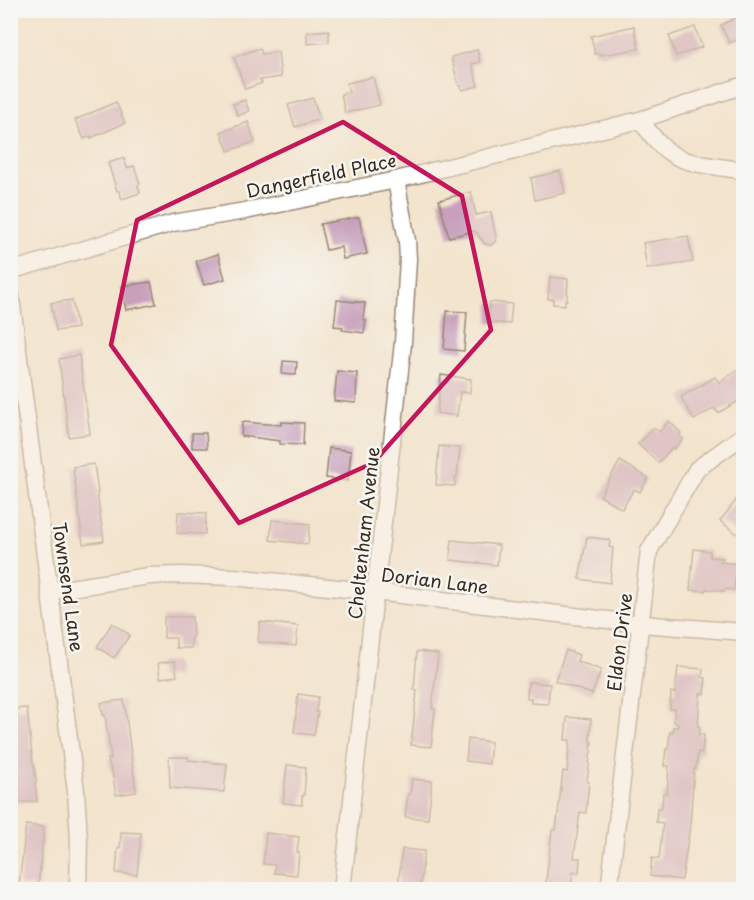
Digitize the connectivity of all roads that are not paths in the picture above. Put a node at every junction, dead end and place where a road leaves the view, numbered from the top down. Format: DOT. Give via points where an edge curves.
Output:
graph roads {
  1 [pos="744,86"];
  2 [pos="640,120"];
  3 [pos="744,171"];
  4 [pos="396,180"];
  5 [pos="10,271"];
  6 [pos="10,290"];
  7 [pos="744,435"];
  8 [pos="50,591"];
  9 [pos="376,592"];
  10 [pos="641,624"];
  11 [pos="744,632"];
  12 [pos="78,890"];
  13 [pos="342,890"];
  14 [pos="609,890"];
  1 -- 2 [label="street, Dangerfield Place"];
  2 -- 3 [label="street" via="675,156"];
  2 -- 4 [label="street, Dangerfield Place"];
  4 -- 5 [label="street, Dangerfield Place" via="172,223"];
  4 -- 9 [label="street, Cheltenham Avenue" via="407,241 408,277"];
  6 -- 8 [label="street, Townsend Lane"];
  7 -- 10 [label="street, Eldon Drive" via="697,469 649,551"];
  8 -- 9 [label="street, Dorian Lane" via="182,575"];
  8 -- 12 [label="street, Townsend Lane" via="76,791"];
  9 -- 10 [label="street, Dorian Lane"];
  9 -- 13 [label="street, Cheltenham Avenue"];
  10 -- 11 [label="street, Dorian Lane"];
  10 -- 14 [label="street, Eldon Drive"];
}
